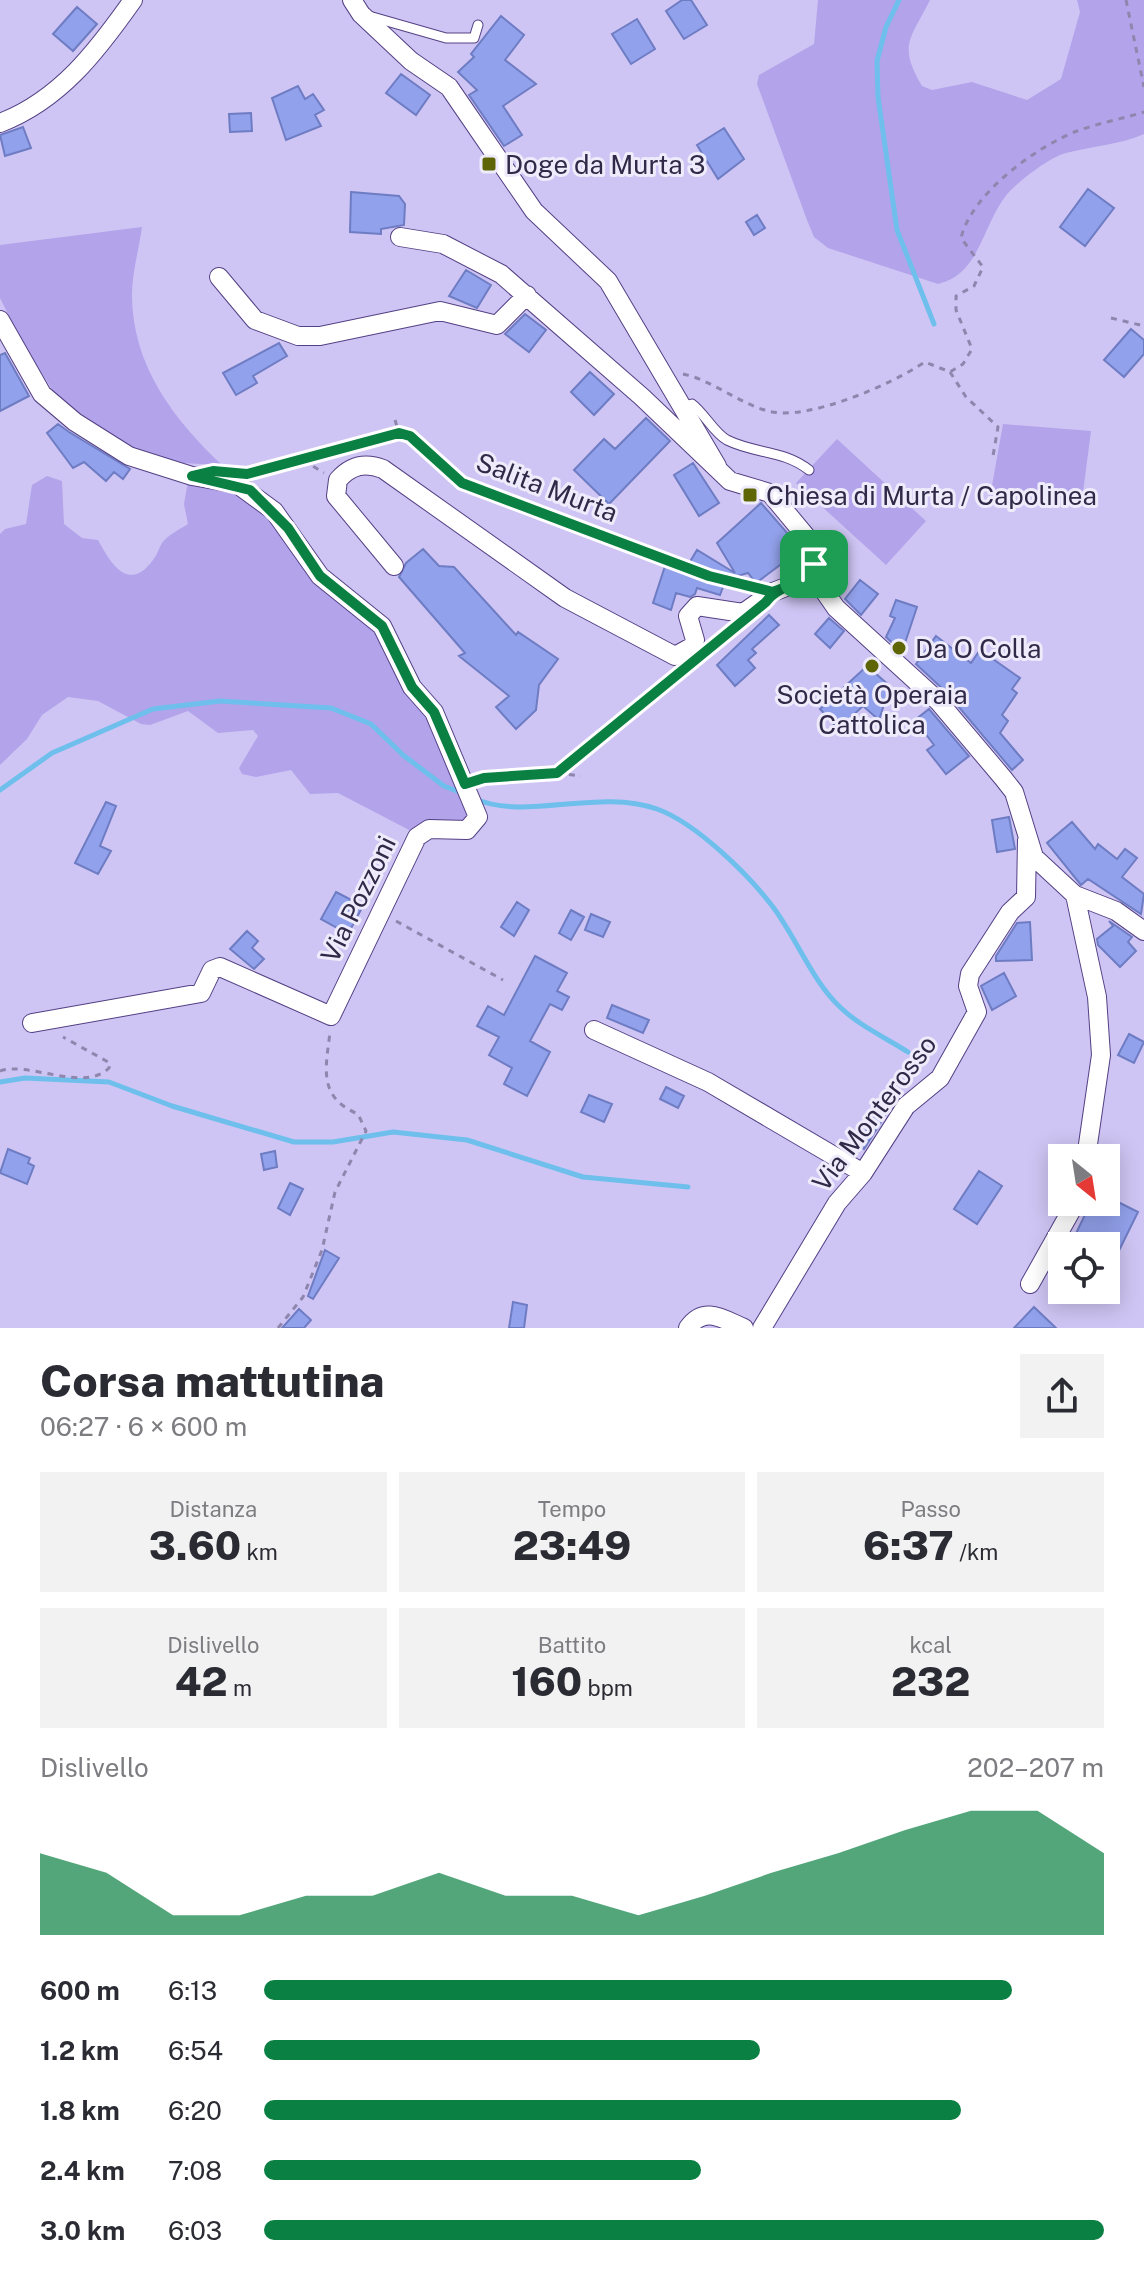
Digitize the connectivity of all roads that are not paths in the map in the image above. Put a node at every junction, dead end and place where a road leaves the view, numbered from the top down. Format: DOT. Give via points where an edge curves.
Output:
graph roads {
  1 [pos="133,0"];
  2 [pos="357,7"];
  3 [pos="478,25"];
  4 [pos="0,123"];
  5 [pos="400,237"];
  6 [pos="219,277"];
  7 [pos="527,295"];
  8 [pos="0,320"];
  9 [pos="684,406"];
  10 [pos="717,466"];
  11 [pos="809,470"];
  12 [pos="394,566"];
  13 [pos="813,577"];
  14 [pos="1027,840"];
  15 [pos="1075,895"];
  16 [pos="1144,931"];
  17 [pos="32,1023"];
  18 [pos="594,1030"];
  19 [pos="1088,1144"];
  20 [pos="863,1173"];
  21 [pos="1068,1216"];
  22 [pos="1030,1284"];
  23 [pos="688,1328"];
  24 [pos="744,1328"];
  25 [pos="762,1328"];
  1 -- 4 [label="street" via="91,58 47,99"];
  2 -- 3 [label="lane" via="446,38 474,38"];
  2 -- 9 [label="street" via="411,61 449,87 534,211 608,281"];
  5 -- 7 [label="street" via="443,244 501,274"];
  6 -- 7 [label="street" via="255,320 298,336 440,311 497,325"];
  7 -- 10 [label="street"];
  8 -- 17 [label="street, Via Pozzoni" via="42,394 75,422 129,456 250,490 288,528 320,576 382,626 412,687 434,712 478,813 473,827 462,832 432,828 420,833 331,1016 216,967 206,988 196,995"];
  9 -- 10 [label="street"];
  9 -- 11 [label="lane" via="692,404 705,414 722,438 748,450 791,456"];
  10 -- 13 [label="street" via="737,485 770,493 814,546"];
  12 -- 13 [label="street" via="336,496 338,480 362,465 383,469 565,598 675,656 693,646 691,610 704,606 743,613 773,592"];
  13 -- 14 [label="street" via="836,608 938,701 988,760 1014,792"];
  14 -- 15 [label="street" via="1034,857"];
  14 -- 20 [label="street, Via Monterosso" via="1026,897 1010,912 970,974 968,986 977,1012 940,1078 906,1106"];
  15 -- 16 [label="street" via="1116,911"];
  15 -- 19 [label="street" via="1097,997 1101,1055"];
  18 -- 20 [label="street" via="708,1082"];
  20 -- 25 [label="street, Via Monterosso" via="837,1203"];
  21 -- 22 [label="street"];
  23 -- 24 [label="street" via="709,1314"];
}
